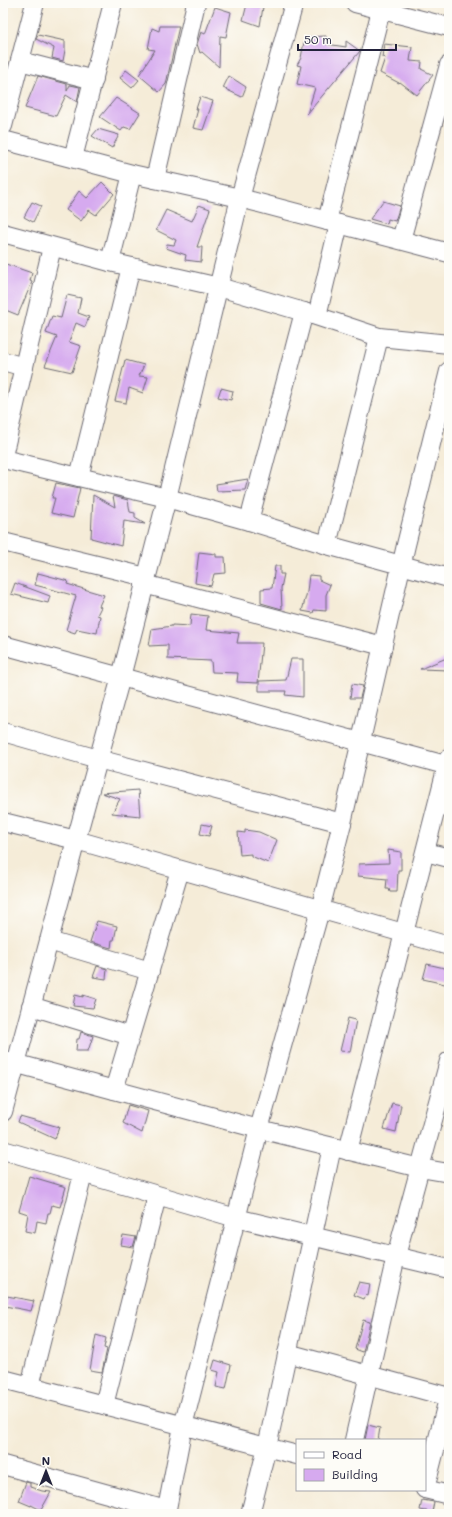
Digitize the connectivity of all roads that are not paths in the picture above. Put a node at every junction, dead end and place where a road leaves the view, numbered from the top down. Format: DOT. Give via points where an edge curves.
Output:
graph roads {
  1 [pos="35,3"];
  2 [pos="113,3"];
  3 [pos="196,3"];
  4 [pos="294,3"];
  5 [pos="355,3"];
  6 [pos="381,10"];
  7 [pos="449,27"];
  8 [pos="20,61"];
  9 [pos="449,65"];
  10 [pos="94,80"];
  11 [pos="3,126"];
  12 [pos="3,140"];
  13 [pos="73,158"];
  14 [pos="132,174"];
  15 [pos="155,179"];
  16 [pos="240,198"];
  17 [pos="333,223"];
  18 [pos="3,233"];
  19 [pos="402,240"];
  20 [pos="52,247"];
  21 [pos="449,253"];
  22 [pos="110,262"];
  23 [pos="131,267"];
  24 [pos="219,287"];
  25 [pos="310,314"];
  26 [pos="378,337"];
  27 [pos="449,344"];
  28 [pos="3,361"];
  29 [pos="24,367"];
  30 [pos="449,371"];
  31 [pos="3,457"];
  32 [pos="79,477"];
  33 [pos="167,498"];
  34 [pos="249,521"];
  35 [pos="3,542"];
  36 [pos="327,545"];
  37 [pos="402,565"];
  38 [pos="449,578"];
  39 [pos="145,581"];
  40 [pos="3,644"];
  41 [pos="384,646"];
  42 [pos="121,677"];
  43 [pos="3,732"];
  44 [pos="362,742"];
  45 [pos="98,759"];
  46 [pos="448,763"];
  47 [pos="3,822"];
  48 [pos="342,823"];
  49 [pos="76,840"];
  50 [pos="426,852"];
  51 [pos="449,858"];
  52 [pos="180,870"];
  53 [pos="320,910"];
  54 [pos="403,934"];
  55 [pos="49,941"];
  56 [pos="449,946"];
  57 [pos="150,971"];
  58 [pos="31,1006"];
  59 [pos="130,1036"];
  60 [pos="449,1061"];
  61 [pos="9,1062"];
  62 [pos="114,1090"];
  63 [pos="3,1112"];
  64 [pos="259,1129"];
  65 [pos="340,1149"];
  66 [pos="3,1150"];
  67 [pos="420,1168"];
  68 [pos="449,1173"];
  69 [pos="83,1174"];
  70 [pos="157,1196"];
  71 [pos="236,1218"];
  72 [pos="312,1237"];
  73 [pos="396,1256"];
  74 [pos="449,1269"];
  75 [pos="287,1353"];
  76 [pos="368,1374"];
  77 [pos="3,1379"];
  78 [pos="30,1386"];
  79 [pos="449,1396"];
  80 [pos="104,1405"];
  81 [pos="183,1426"];
  82 [pos="354,1439"];
  83 [pos="266,1447"];
  84 [pos="296,1455"];
  85 [pos="3,1465"];
  86 [pos="426,1485"];
  87 [pos="426,1489"];
  88 [pos="449,1495"];
  89 [pos="166,1512"];
  90 [pos="250,1514"];
  1 -- 8 [label="street"];
  2 -- 10 [label="street"];
  3 -- 15 [label="street"];
  4 -- 16 [label="street"];
  5 -- 6 [label="street"];
  6 -- 7 [label="street"];
  6 -- 17 [label="street"];
  8 -- 10 [label="street"];
  8 -- 11 [label="street"];
  9 -- 19 [label="street"];
  10 -- 13 [label="street"];
  12 -- 13 [label="street"];
  13 -- 14 [label="street"];
  14 -- 15 [label="street"];
  14 -- 22 [label="street"];
  15 -- 16 [label="street"];
  16 -- 17 [label="street"];
  16 -- 24 [label="street"];
  17 -- 19 [label="street"];
  17 -- 25 [label="street"];
  18 -- 20 [label="street"];
  19 -- 21 [label="street"];
  20 -- 22 [label="street"];
  20 -- 29 [label="street"];
  22 -- 23 [label="street"];
  23 -- 24 [label="street"];
  23 -- 32 [label="street"];
  24 -- 25 [label="street"];
  24 -- 33 [label="street"];
  25 -- 26 [label="street"];
  25 -- 34 [label="street"];
  26 -- 27 [label="street"];
  26 -- 36 [label="street"];
  28 -- 29 [label="street"];
  29 -- 31 [label="street"];
  30 -- 37 [label="street"];
  31 -- 32 [label="street"];
  32 -- 33 [label="street"];
  33 -- 34 [label="street"];
  33 -- 39 [label="street"];
  34 -- 36 [label="street"];
  35 -- 39 [label="street"];
  36 -- 37 [label="street"];
  37 -- 38 [label="street"];
  37 -- 41 [label="street"];
  39 -- 41 [label="street"];
  39 -- 42 [label="street"];
  40 -- 42 [label="street"];
  41 -- 44 [label="street"];
  42 -- 44 [label="street"];
  42 -- 45 [label="street"];
  43 -- 45 [label="street"];
  44 -- 46 [label="street"];
  44 -- 48 [label="street"];
  45 -- 48 [label="street"];
  45 -- 49 [label="street"];
  46 -- 50 [label="street"];
  47 -- 49 [label="street"];
  48 -- 53 [label="street"];
  49 -- 52 [label="street"];
  49 -- 55 [label="street"];
  50 -- 51 [label="street"];
  50 -- 54 [label="street"];
  52 -- 53 [label="street"];
  52 -- 57 [label="street"];
  53 -- 54 [label="street"];
  53 -- 64 [label="street"];
  54 -- 56 [label="street"];
  54 -- 65 [label="street"];
  55 -- 57 [label="street"];
  55 -- 58 [label="street"];
  57 -- 59 [label="street"];
  58 -- 59 [label="street"];
  58 -- 61 [label="street"];
  59 -- 62 [label="street"];
  60 -- 67 [label="street"];
  61 -- 62 [label="street"];
  61 -- 63 [label="street"];
  62 -- 64 [label="street"];
  64 -- 65 [label="street"];
  64 -- 71 [label="street"];
  65 -- 67 [label="street"];
  65 -- 72 [label="street"];
  66 -- 69 [label="street"];
  67 -- 68 [label="street"];
  67 -- 73 [label="street"];
  69 -- 70 [label="street"];
  69 -- 78 [label="street"];
  70 -- 71 [label="street"];
  70 -- 80 [label="street"];
  71 -- 72 [label="street"];
  71 -- 81 [label="street"];
  72 -- 73 [label="street"];
  72 -- 75 [label="street"];
  73 -- 74 [label="street"];
  73 -- 76 [label="street"];
  75 -- 76 [label="street"];
  75 -- 83 [label="street"];
  76 -- 79 [label="street"];
  76 -- 82 [label="street"];
  77 -- 78 [label="street"];
  78 -- 80 [label="street"];
  79 -- 86 [label="street"];
  80 -- 81 [label="street"];
  81 -- 83 [label="street"];
  81 -- 89 [label="street"];
  83 -- 84 [label="street"];
  83 -- 90 [label="street"];
  85 -- 89 [label="street"];
  87 -- 88 [label="street"];
}
